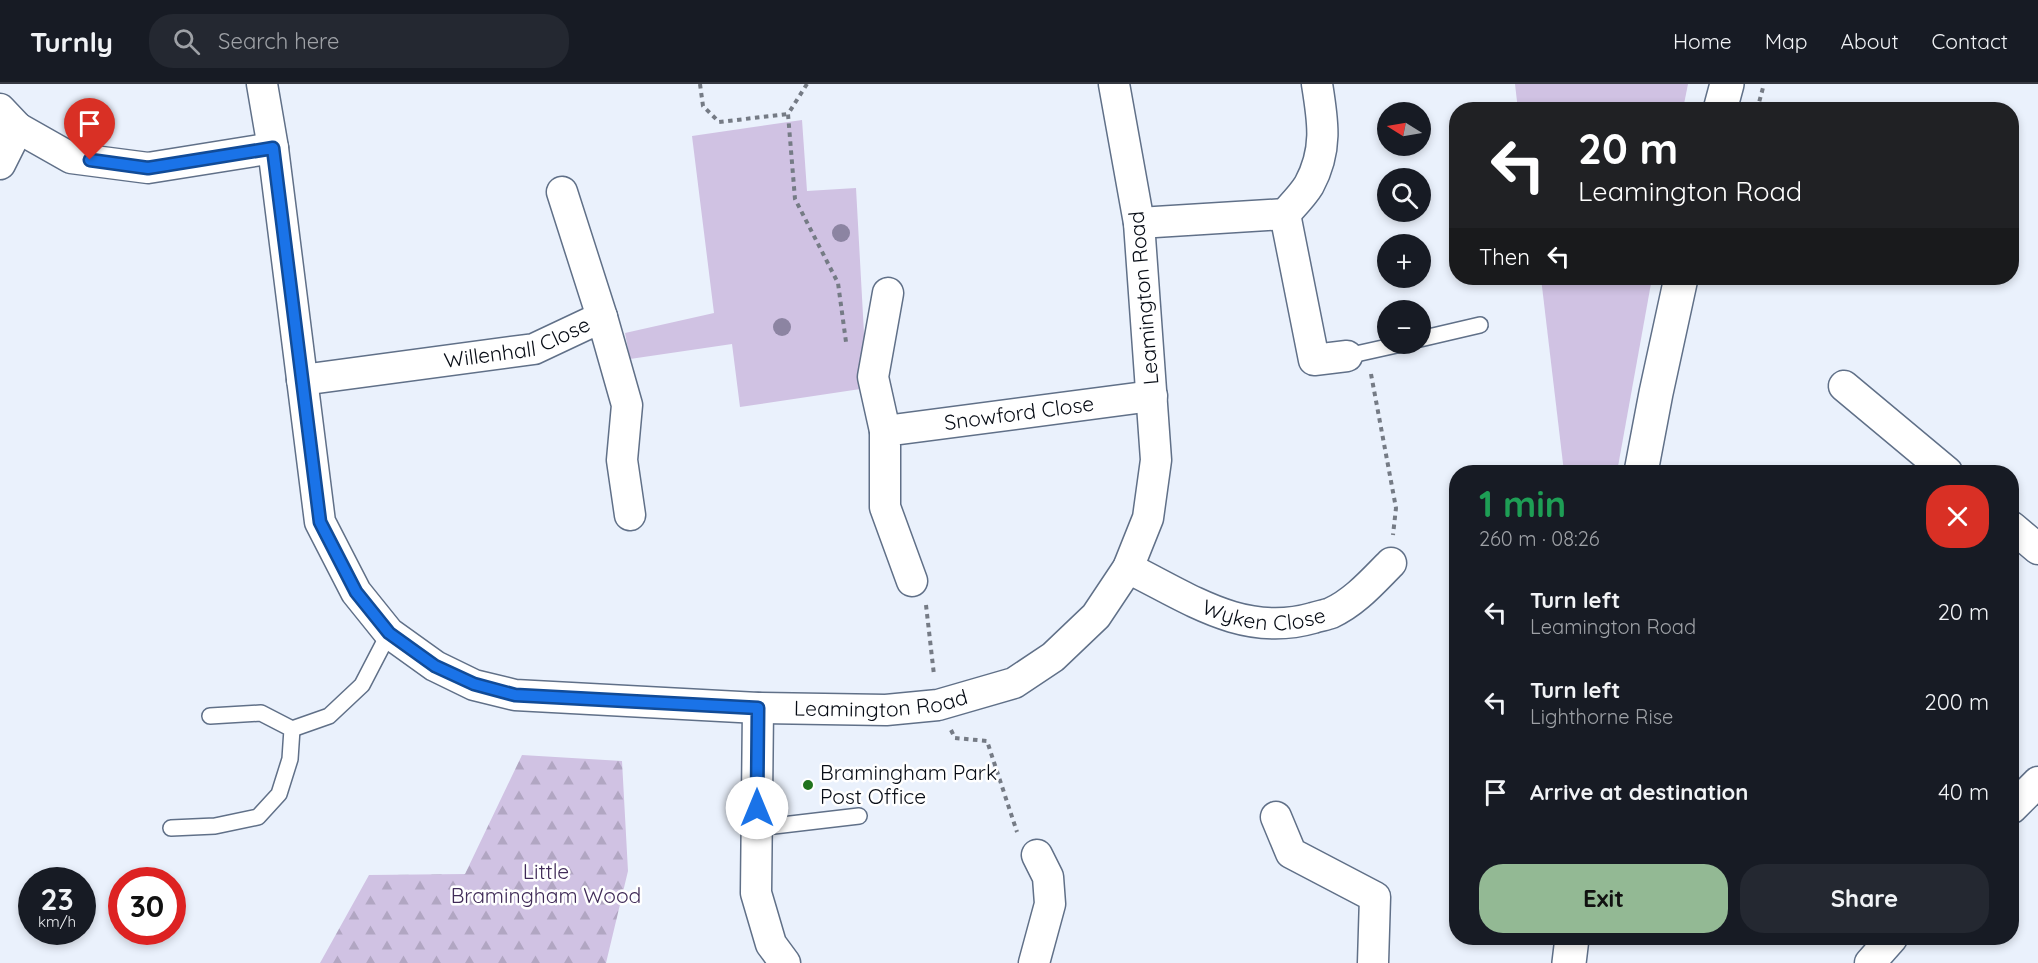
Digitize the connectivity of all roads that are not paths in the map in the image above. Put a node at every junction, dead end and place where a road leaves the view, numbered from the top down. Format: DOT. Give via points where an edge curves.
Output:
graph roads {
  1 [pos="262,84"];
  2 [pos="1114,84"];
  3 [pos="1317,84"];
  4 [pos="1727,84"];
  5 [pos="1722,102"];
  6 [pos="9,118"];
  7 [pos="273,148"];
  8 [pos="0,164"];
  9 [pos="562,192"];
  10 [pos="1285,214"];
  11 [pos="1139,223"];
  12 [pos="1680,285"];
  13 [pos="888,293"];
  14 [pos="602,317"];
  15 [pos="1480,325"];
  16 [pos="1431,336"];
  17 [pos="1377,349"];
  18 [pos="1357,354"];
  19 [pos="302,380"];
  20 [pos="1844,386"];
  21 [pos="1152,396"];
  22 [pos="885,431"];
  23 [pos="1642,465"];
  24 [pos="1939,465"];
  25 [pos="630,515"];
  26 [pos="2019,533"];
  27 [pos="2038,549"];
  28 [pos="1391,563"];
  29 [pos="1128,568"];
  30 [pos="912,581"];
  31 [pos="389,633"];
  32 [pos="758,708"];
  33 [pos="210,716"];
  34 [pos="292,729"];
  35 [pos="2038,782"];
  36 [pos="2019,801"];
  37 [pos="859,816"];
  38 [pos="1275,817"];
  39 [pos="171,828"];
  40 [pos="757,828"];
  41 [pos="1037,855"];
  42 [pos="1571,945"];
  43 [pos="1886,945"];
  44 [pos="785,963"];
  45 [pos="1034,963"];
  46 [pos="1373,963"];
  47 [pos="1569,963"];
  48 [pos="1870,963"];
  1 -- 7 [label="street, Leamington Road"];
  2 -- 11 [label="street, Leamington Road"];
  3 -- 10 [label="street" via="1324,128 1320,160 1308,187"];
  4 -- 5 [label="street"];
  6 -- 7 [label="street" via="71,158 148,168"];
  6 -- 8 [label="street"];
  7 -- 19 [label="street, Leamington Road"];
  9 -- 14 [label="street"];
  10 -- 11 [label="street"];
  10 -- 18 [label="street" via="1314,360"];
  11 -- 21 [label="street, Leamington Road"];
  12 -- 23 [label="street"];
  13 -- 22 [label="street" via="873,377"];
  14 -- 19 [label="street, Willenhall Close" via="534,349"];
  14 -- 25 [label="street, Willenhall Close" via="627,405 622,460"];
  15 -- 16 [label="lane"];
  17 -- 18 [label="lane"];
  19 -- 31 [label="street, Leamington Road" via="320,522 356,592"];
  20 -- 24 [label="street"];
  21 -- 22 [label="street, Snowford Close"];
  21 -- 29 [label="street, Leamington Road" via="1156,460 1148,518"];
  22 -- 30 [label="street" via="885,507"];
  26 -- 27 [label="street"];
  28 -- 29 [label="street, Wyken Close" via="1357,596 1331,613 1293,624 1256,623 1216,612"];
  29 -- 32 [label="street, Leamington Road" via="1096,616 1053,657 1014,683 938,705 886,710"];
  31 -- 32 [label="street, Leamington Road" via="435,666 474,684 515,695"];
  31 -- 34 [label="lane" via="362,685 329,716"];
  32 -- 40 [label="street"];
  33 -- 34 [label="lane" via="261,713"];
  34 -- 39 [label="lane" via="290,759 279,794 258,818 215,826"];
  35 -- 36 [label="street"];
  37 -- 40 [label="lane"];
  38 -- 46 [label="street" via="1291,853 1375,897"];
  40 -- 44 [label="street" via="756,893 771,944"];
  41 -- 45 [label="street" via="1048,878 1050,904"];
  42 -- 47 [label="street"];
  43 -- 48 [label="street"];
}
